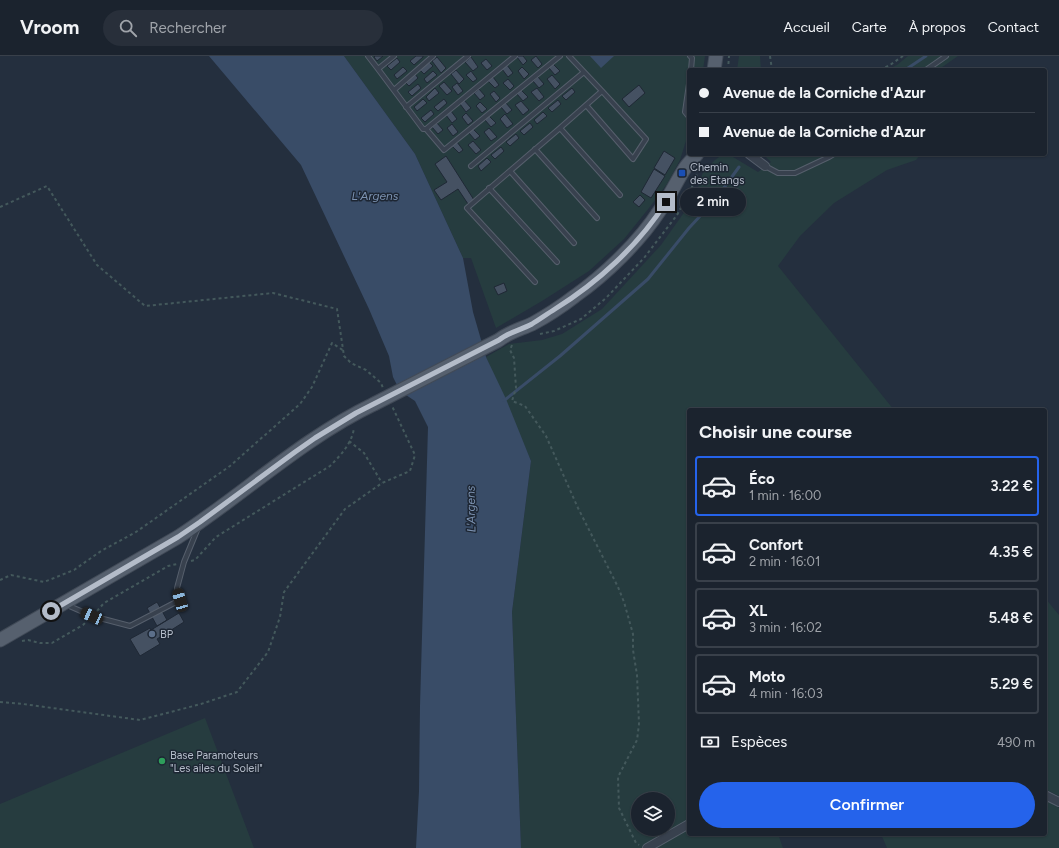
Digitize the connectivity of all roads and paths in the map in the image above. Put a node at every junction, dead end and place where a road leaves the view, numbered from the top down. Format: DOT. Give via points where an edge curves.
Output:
graph roads {
  1 [pos="368,56"];
  2 [pos="394,56"];
  3 [pos="433,56"];
  4 [pos="468,56"];
  5 [pos="515,56"];
  6 [pos="560,56"];
  7 [pos="569,56"];
  8 [pos="716,56"];
  9 [pos="729,56"];
  10 [pos="770,56"];
  11 [pos="903,56"];
  12 [pos="946,56"];
  13 [pos="691,57"];
  14 [pos="691,68"];
  15 [pos="714,68"];
  16 [pos="728,68"];
  17 [pos="772,68"];
  18 [pos="884,68"];
  19 [pos="929,68"];
  20 [pos="378,69"];
  21 [pos="584,72"];
  22 [pos="394,90"];
  23 [pos="602,91"];
  24 [pos="687,98"];
  25 [pos="586,105"];
  26 [pos="406,107"];
  27 [pos="687,114"];
  28 [pos="560,128"];
  29 [pos="426,129"];
  30 [pos="535,149"];
  31 [pos="688,156"];
  32 [pos="695,156"];
  33 [pos="752,156"];
  34 [pos="831,156"];
  35 [pos="471,166"];
  36 [pos="765,166"];
  37 [pos="686,167"];
  38 [pos="510,171"];
  39 [pos="489,188"];
  40 [pos="620,195"];
  41 [pos="0,207"];
  42 [pos="597,218"];
  43 [pos="574,243"];
  44 [pos="557,262"];
  45 [pos="535,282"];
  46 [pos="513,345"];
  47 [pos="344,351"];
  48 [pos="384,390"];
  49 [pos="391,404"];
  50 [pos="356,413"];
  51 [pos="349,441"];
  52 [pos="382,483"];
  53 [pos="200,522"];
  54 [pos="195,560"];
  55 [pos="174,565"];
  56 [pos="0,580"];
  57 [pos="64,604"];
  58 [pos="99,608"];
  59 [pos="87,622"];
  60 [pos="0,640"];
  61 [pos="19,642"];
  62 [pos="0,702"];
  63 [pos="1047,796"];
  64 [pos="1059,802"];
  65 [pos="687,825"];
  66 [pos="644,847"];
  1 -- 20 [label="lane"];
  2 -- 20 [label="lane"];
  3 -- 22 [label="lane"];
  4 -- 26 [label="lane"];
  5 -- 29 [label="lane"];
  6 -- 29 [label="lane" via="444,150"];
  7 -- 21 [label="lane"];
  8 -- 15 [label="main road"];
  9 -- 16 [label="path"];
  10 -- 17 [label="path"];
  11 -- 18 [label="path"];
  12 -- 19 [label="lane"];
  13 -- 14 [label="lane"];
  20 -- 22 [label="lane"];
  21 -- 23 [label="lane"];
  21 -- 35 [label="lane"];
  22 -- 26 [label="lane"];
  23 -- 25 [label="lane"];
  23 -- 25 [label="lane" via="646,139 633,159"];
  24 -- 27 [label="lane"];
  25 -- 28 [label="lane"];
  26 -- 29 [label="lane" via="423,129"];
  28 -- 30 [label="lane"];
  28 -- 40 [label="lane"];
  30 -- 38 [label="lane"];
  30 -- 42 [label="lane"];
  31 -- 37 [label="main road"];
  32 -- 37 [label="main road"];
  33 -- 36 [label="street"];
  34 -- 36 [label="lane" via="795,172 778,172"];
  37 -- 50 [label="main road, bridge" via="660,211 639,238 574,297 531,324"];
  38 -- 39 [label="lane"];
  38 -- 43 [label="lane"];
  39 -- 44 [label="lane"];
  39 -- 45 [label="lane" via="467,208"];
  41 -- 47 [label="path" via="47,186 97,265 145,306 273,293 337,309"];
  46 -- 66 [label="path" via="510,350 514,358 516,388 512,401 525,406 546,436 578,508 618,587 633,634 639,724 637,740 618,777 619,808 636,844"];
  47 -- 48 [label="path" via="344,356 350,363 366,370 381,383"];
  47 -- 56 [label="path" via="332,343 312,387 300,404 230,466 136,532 101,551 74,570 44,582 11,575"];
  49 -- 52 [label="path" via="416,455 410,471"];
  50 -- 51 [label="path" via="353,434"];
  50 -- 53 [label="main road" via="315,438"];
  51 -- 52 [label="path" via="364,453"];
  51 -- 54 [label="path" via="330,466 216,536"];
  52 -- 62 [label="path" via="345,509 304,563 284,592 280,617 268,652 237,692 140,720"];
  53 -- 57 [label="main road"];
  53 -- 57 [label="lane" via="177,588 180,600 130,626 92,616"];
  55 -- 58 [label="path" via="168,566"];
  57 -- 60 [label="main road"];
  59 -- 61 [label="path" via="52,643 28,640"];
  63 -- 64 [label="street"];
  65 -- 66 [label="street"];
}
